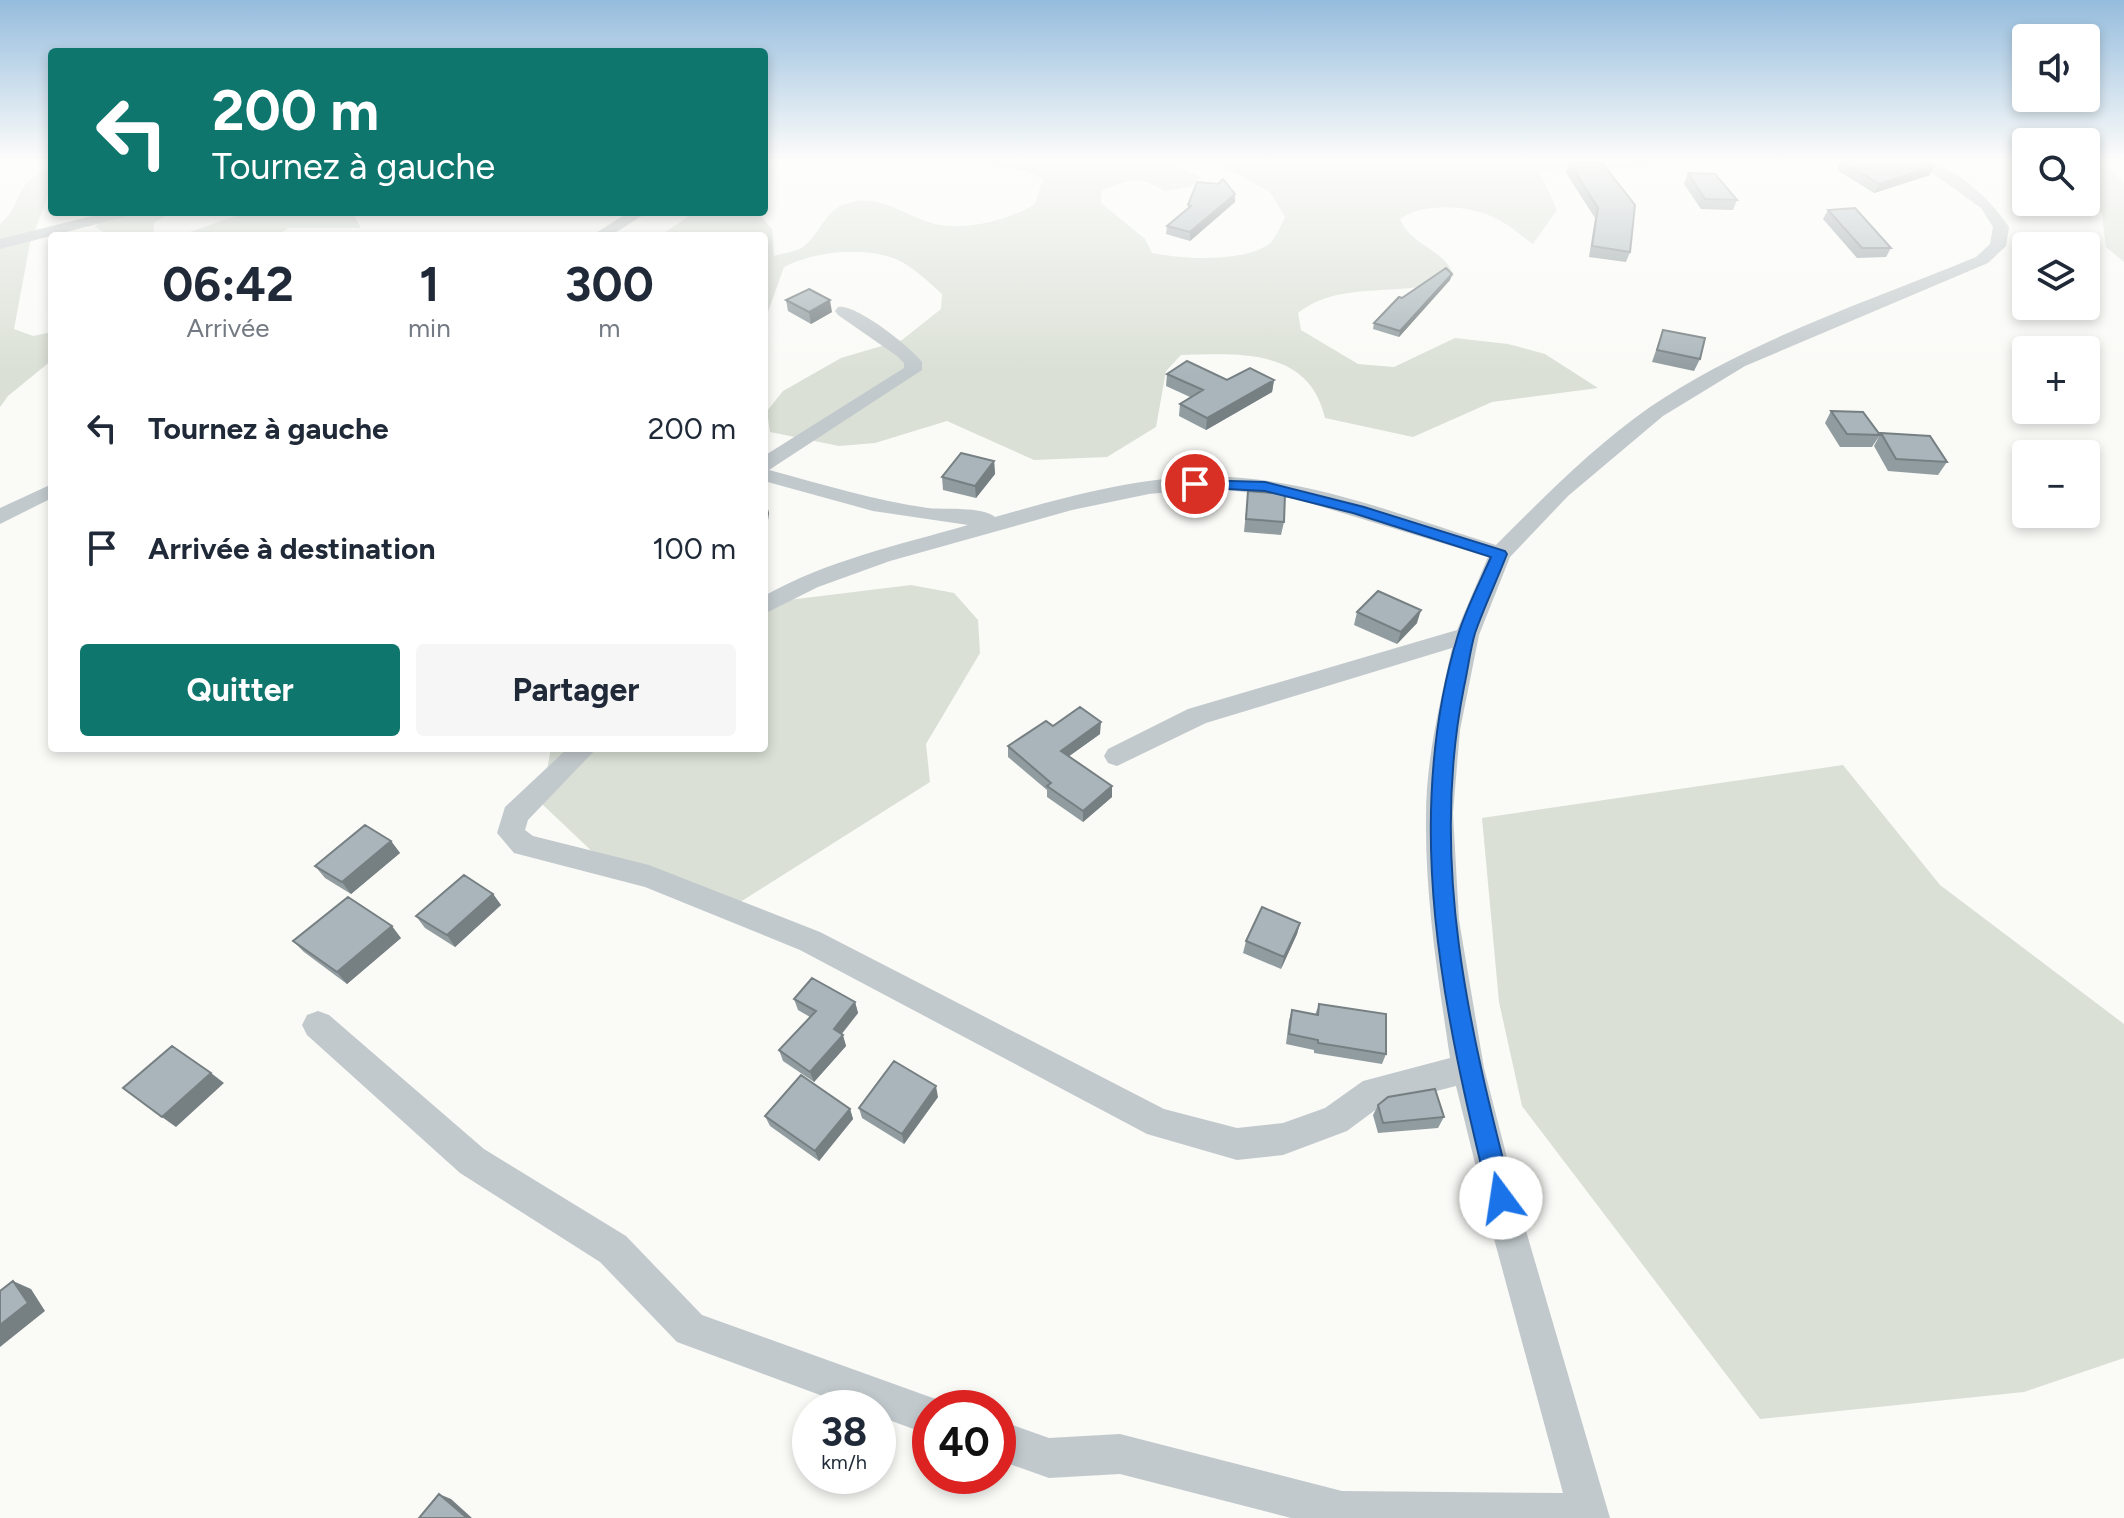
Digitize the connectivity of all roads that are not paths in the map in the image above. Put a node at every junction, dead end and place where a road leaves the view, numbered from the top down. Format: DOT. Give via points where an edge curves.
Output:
graph roads {
  1 [pos="48,232"];
  2 [pos="2000,232"];
  3 [pos="0,244"];
  4 [pos="844,311"];
  5 [pos="768,462"];
  6 [pos="768,476"];
  7 [pos="48,492"];
  8 [pos="0,517"];
  9 [pos="1012,519"];
  10 [pos="1500,554"];
  11 [pos="768,604"];
  12 [pos="1467,635"];
  13 [pos="580,752"];
  14 [pos="1117,756"];
  15 [pos="318,1025"];
  16 [pos="1468,1068"];
  17 [pos="912,1409"];
  18 [pos="1016,1446"];
  19 [pos="1589,1515"];
  1 -- 3 [label="street"];
  2 -- 10 [label="street" via="1998,246 1982,260 1739,362 1656,412 1561,492"];
  4 -- 5 [label="street" via="903,352 913,370"];
  6 -- 9 [label="street" via="954,519"];
  7 -- 8 [label="street"];
  9 -- 10 [label="street" via="1108,495 1195,484 1265,487"];
  9 -- 11 [label="street" via="837,569"];
  10 -- 12 [label="street"];
  12 -- 14 [label="street" via="1197,716"];
  12 -- 16 [label="street" via="1447,730 1439,813 1444,920"];
  13 -- 16 [label="street" via="515,815 511,833 524,845 649,877 810,941 1159,1123 1237,1144 1283,1139 1335,1120 1374,1092"];
  15 -- 17 [label="street" via="472,1161 613,1249 690,1329"];
  16 -- 19 [label="street"];
  18 -- 19 [label="street" via="1049,1458 1120,1454 1342,1511"];
}
